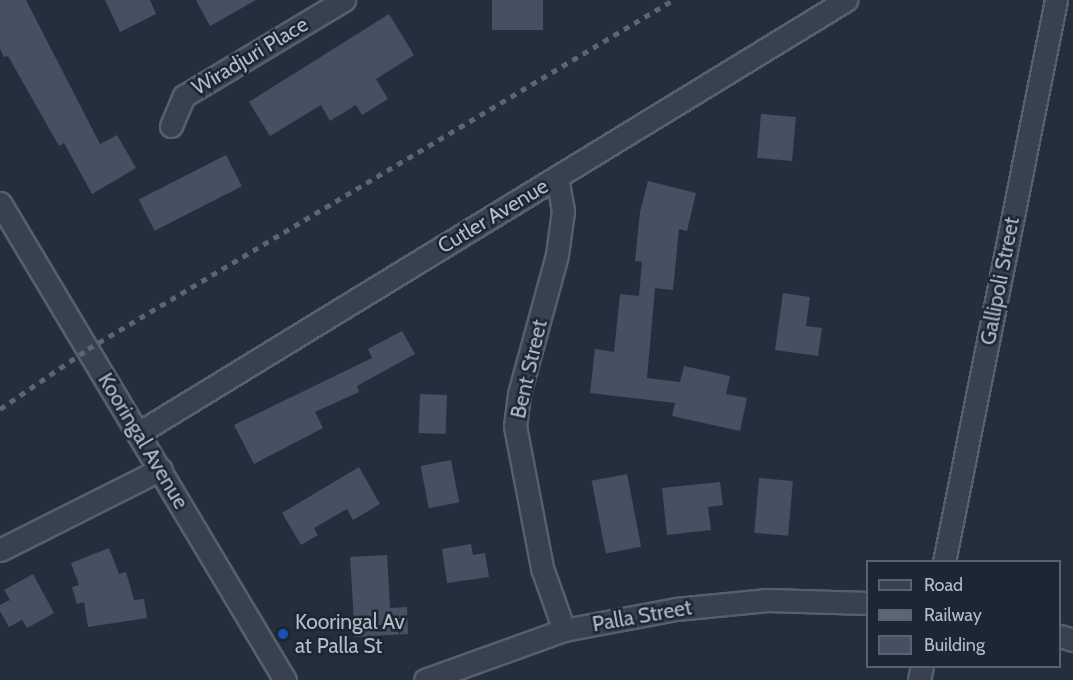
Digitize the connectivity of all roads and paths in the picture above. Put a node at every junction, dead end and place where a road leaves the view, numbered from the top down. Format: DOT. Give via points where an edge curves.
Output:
graph roads {
  1 [pos="344,0"];
  2 [pos="846,0"];
  3 [pos="1056,0"];
  4 [pos="171,126"];
  5 [pos="557,177"];
  6 [pos="3,215"];
  7 [pos="140,432"];
  8 [pos="160,469"];
  9 [pos="0,550"];
  10 [pos="944,560"];
  11 [pos="866,603"];
  12 [pos="564,630"];
  13 [pos="285,680"];
  14 [pos="425,680"];
  1 -- 4 [label="street, Wiradjuri Place" via="184,96"];
  2 -- 5 [label="street, Cutler Avenue"];
  3 -- 10 [label="street, Gallipoli Street"];
  5 -- 7 [label="street, Cutler Avenue"];
  5 -- 12 [label="street, Bent Street" via="563,211 557,255 519,394 515,426 542,568"];
  6 -- 7 [label="street, Kooringal Avenue"];
  7 -- 8 [label="street, Kooringal Avenue"];
  8 -- 9 [label="street"];
  8 -- 13 [label="street, Kooringal Avenue"];
  11 -- 12 [label="street, Palla Street" via="779,600 717,604"];
  12 -- 14 [label="street, Palla Street"];
}
